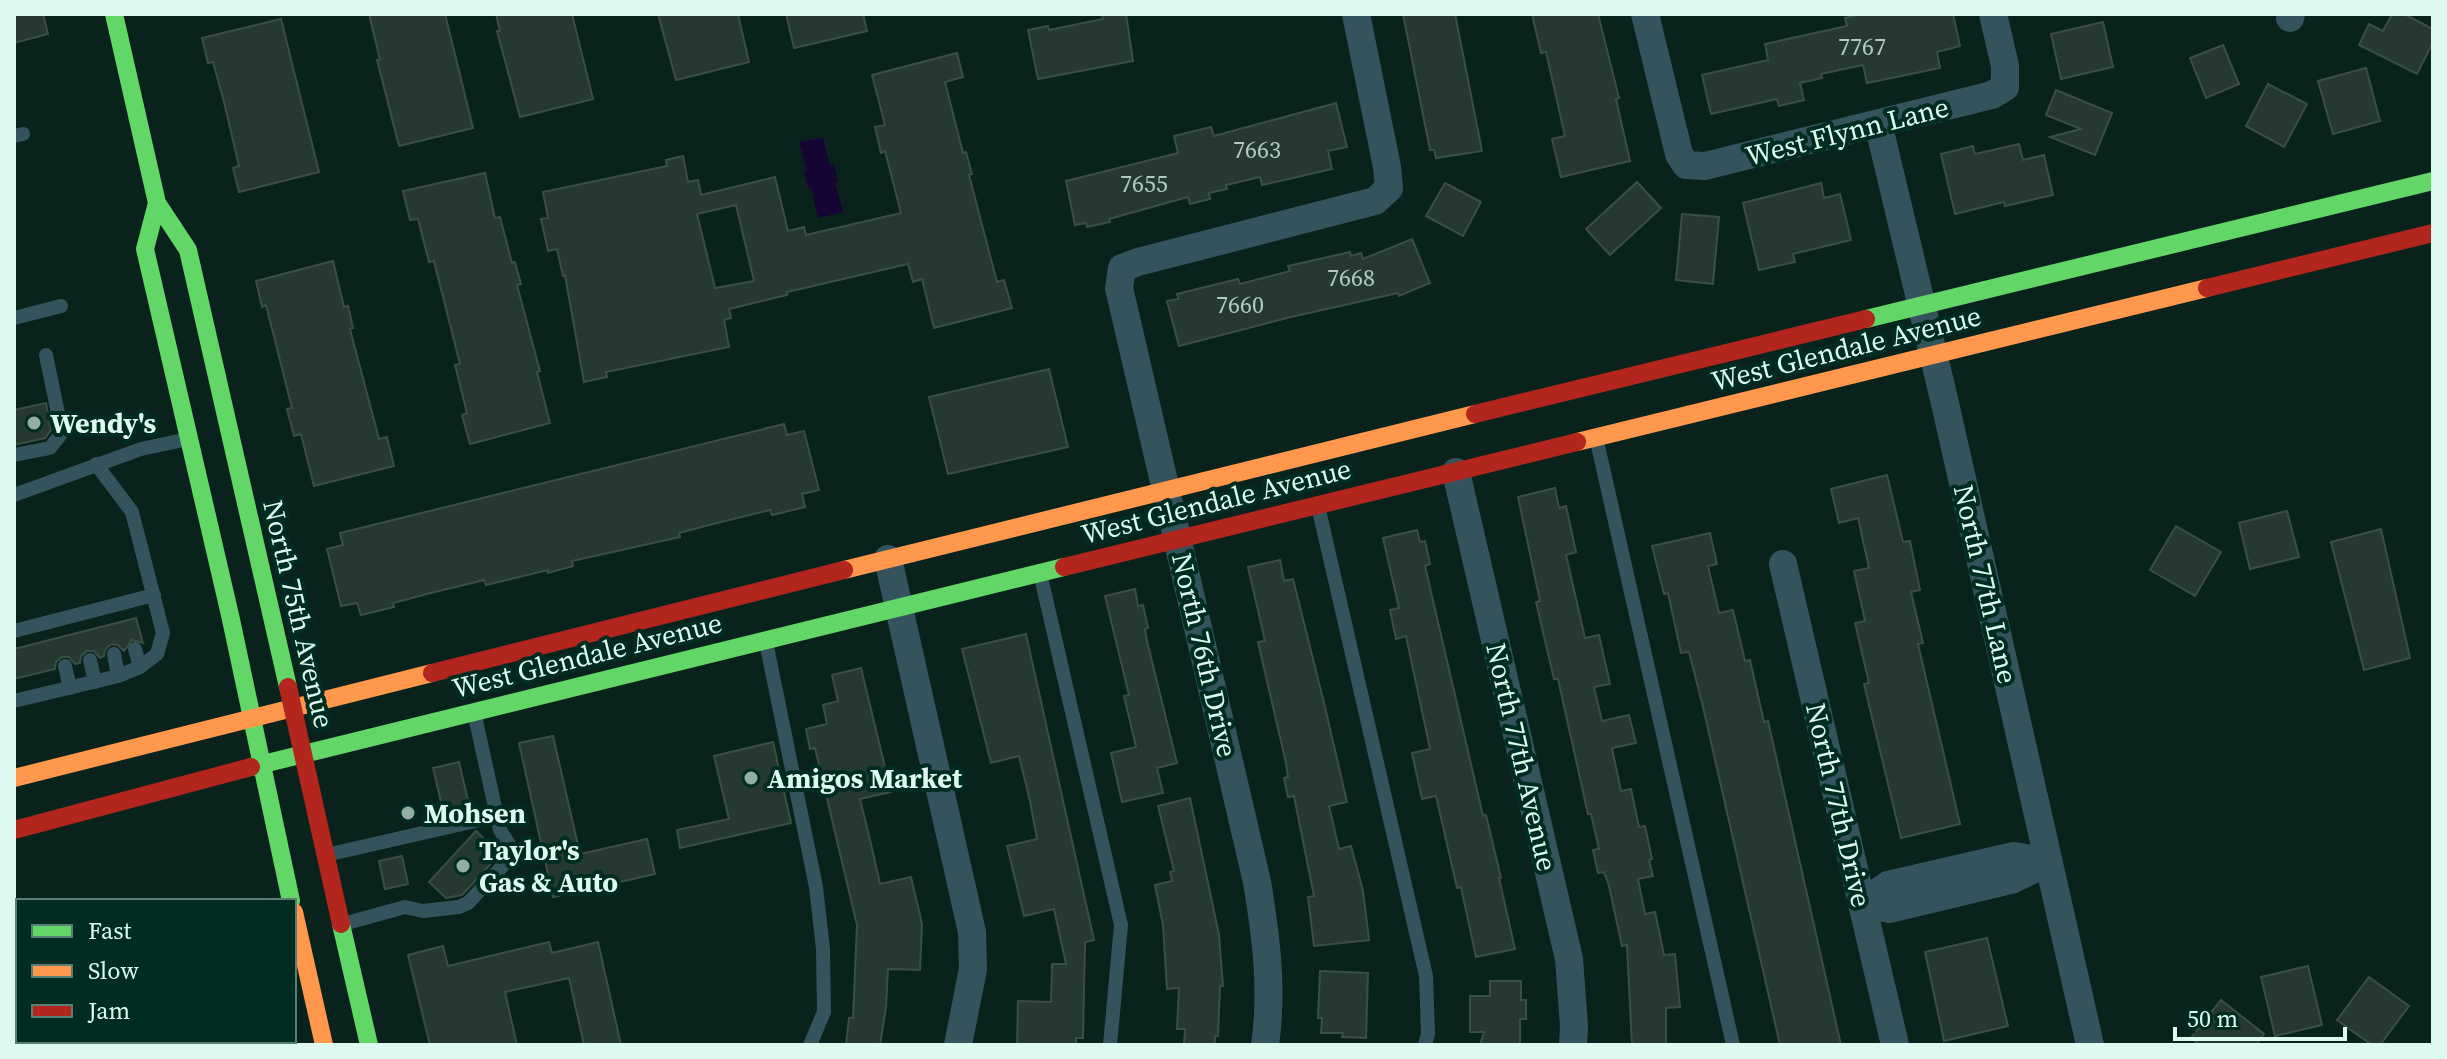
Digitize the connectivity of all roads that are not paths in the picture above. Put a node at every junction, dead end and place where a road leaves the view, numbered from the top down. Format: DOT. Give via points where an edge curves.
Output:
graph roads {
  1 [pos="114,14"];
  2 [pos="1356,14"];
  3 [pos="1645,14"];
  4 [pos="1993,14"];
  5 [pos="1878,123"];
  6 [pos="2433,181"];
  7 [pos="157,203"];
  8 [pos="2433,233"];
  9 [pos="61,306"];
  10 [pos="1922,306"];
  11 [pos="14,318"];
  12 [pos="46,355"];
  13 [pos="1934,355"];
  14 [pos="1595,437"];
  15 [pos="190,439"];
  16 [pos="14,455"];
  17 [pos="96,464"];
  18 [pos="1456,472"];
  19 [pos="1168,489"];
  20 [pos="14,495"];
  21 [pos="1318,506"];
  22 [pos="1179,540"];
  23 [pos="888,559"];
  24 [pos="1783,564"];
  25 [pos="1040,573"];
  26 [pos="154,595"];
  27 [pos="123,603"];
  28 [pos="900,608"];
  29 [pos="102,609"];
  30 [pos="79,615"];
  31 [pos="127,621"];
  32 [pos="52,622"];
  33 [pos="107,626"];
  34 [pos="14,631"];
  35 [pos="83,632"];
  36 [pos="57,638"];
  37 [pos="765,641"];
  38 [pos="135,649"];
  39 [pos="114,654"];
  40 [pos="90,660"];
  41 [pos="65,666"];
  42 [pos="140,667"];
  43 [pos="118,676"];
  44 [pos="95,682"];
  45 [pos="70,688"];
  46 [pos="14,701"];
  47 [pos="291,706"];
  48 [pos="474,711"];
  49 [pos="252,717"];
  50 [pos="303,753"];
  51 [pos="262,764"];
  52 [pos="14,778"];
  53 [pos="497,816"];
  54 [pos="14,830"];
  55 [pos="326,855"];
  56 [pos="2049,862"];
  57 [pos="291,899"];
  58 [pos="1862,903"];
  59 [pos="296,921"];
  60 [pos="341,924"];
  61 [pos="324,1045"];
  62 [pos="369,1045"];
  63 [pos="810,1045"];
  64 [pos="958,1045"];
  65 [pos="1110,1045"];
  66 [pos="1265,1045"];
  67 [pos="1425,1045"];
  68 [pos="1573,1045"];
  69 [pos="1733,1045"];
  70 [pos="1895,1045"];
  71 [pos="2090,1045"];
  1 -- 7 [label="main road, North 75th Avenue"];
  2 -- 19 [label="street, North 76th Drive" via="1389,188 1375,201 1122,268 1119,288"];
  3 -- 5 [label="street, West Flynn Lane" via="1686,165 1705,166"];
  4 -- 5 [label="street, West Flynn Lane" via="2005,87 1992,95"];
  5 -- 10 [label="street, North 77th Lane"];
  6 -- 10 [label="main road, West Glendale Avenue"];
  7 -- 15 [label="main road, North 75th Avenue" via="145,249"];
  7 -- 47 [label="main road, North 75th Avenue" via="188,250"];
  8 -- 13 [label="main road, West Glendale Avenue"];
  9 -- 11 [label="lane"];
  10 -- 13 [label="street, North 77th Lane"];
  10 -- 19 [label="main road, West Glendale Avenue"];
  12 -- 16 [label="lane" via="62,433 50,448"];
  13 -- 14 [label="main road, West Glendale Avenue"];
  13 -- 56 [label="street, North 77th Lane"];
  14 -- 18 [label="main road, West Glendale Avenue"];
  14 -- 69 [label="lane"];
  15 -- 17 [label="lane"];
  15 -- 49 [label="main road, North 75th Avenue"];
  17 -- 20 [label="lane"];
  17 -- 26 [label="lane" via="132,512"];
  18 -- 21 [label="main road, West Glendale Avenue"];
  18 -- 68 [label="street, North 77th Avenue" via="1569,959"];
  19 -- 22 [label="street, North 76th Drive"];
  19 -- 23 [label="main road, West Glendale Avenue"];
  21 -- 22 [label="main road, West Glendale Avenue"];
  21 -- 67 [label="lane" via="1426,976"];
  22 -- 25 [label="main road, West Glendale Avenue"];
  22 -- 66 [label="street, North 76th Drive" via="1261,908 1269,996"];
  23 -- 28 [label="street"];
  23 -- 47 [label="main road, West Glendale Avenue"];
  24 -- 58 [label="street, North 77th Drive"];
  25 -- 28 [label="main road, West Glendale Avenue"];
  25 -- 65 [label="lane" via="1121,925"];
  26 -- 27 [label="lane"];
  26 -- 42 [label="lane" via="163,633 157,654"];
  27 -- 29 [label="lane"];
  27 -- 31 [label="lane"];
  28 -- 37 [label="main road, West Glendale Avenue"];
  28 -- 64 [label="street" via="972,932 973,969"];
  29 -- 30 [label="lane"];
  29 -- 33 [label="lane"];
  30 -- 32 [label="lane"];
  30 -- 35 [label="lane"];
  32 -- 34 [label="lane"];
  32 -- 36 [label="lane"];
  37 -- 48 [label="main road, West Glendale Avenue"];
  37 -- 63 [label="lane" via="816,887 823,949 824,1012"];
  38 -- 42 [label="lane"];
  39 -- 43 [label="lane"];
  40 -- 44 [label="lane"];
  41 -- 45 [label="lane"];
  42 -- 43 [label="lane"];
  43 -- 44 [label="lane"];
  44 -- 45 [label="lane"];
  45 -- 46 [label="lane"];
  47 -- 49 [label="main road, West Glendale Avenue"];
  47 -- 50 [label="main road, North 75th Avenue"];
  48 -- 50 [label="main road, West Glendale Avenue"];
  48 -- 53 [label="lane"];
  49 -- 51 [label="main road, North 75th Avenue"];
  49 -- 52 [label="main road, West Glendale Avenue"];
  50 -- 51 [label="main road, West Glendale Avenue"];
  50 -- 55 [label="main road, North 75th Avenue"];
  51 -- 54 [label="main road, West Glendale Avenue"];
  51 -- 57 [label="main road, North 75th Avenue"];
  53 -- 55 [label="lane"];
  53 -- 60 [label="lane" via="512,849 510,858 468,903 423,911 405,907"];
  55 -- 60 [label="main road, North 75th Avenue"];
  56 -- 58 [label="street" via="2011,880 1890,909"];
  56 -- 71 [label="street, North 77th Lane"];
  58 -- 70 [label="street, North 77th Drive"];
  59 -- 61 [label="main road"];
  60 -- 62 [label="main road, North 75th Avenue"];
}
